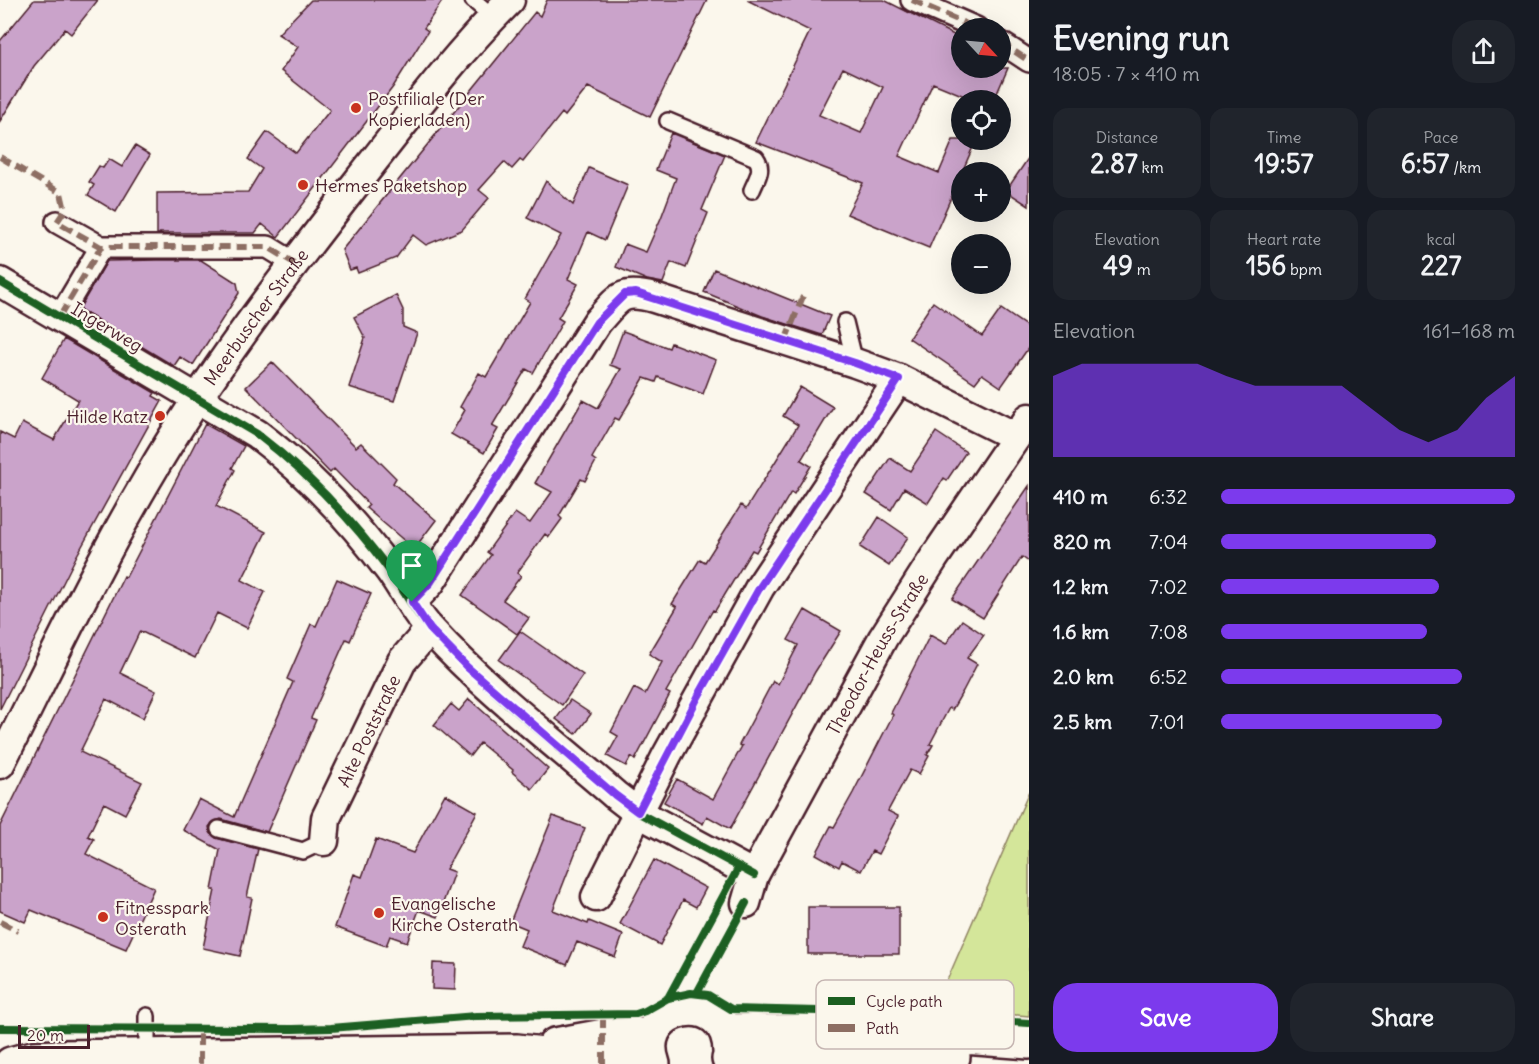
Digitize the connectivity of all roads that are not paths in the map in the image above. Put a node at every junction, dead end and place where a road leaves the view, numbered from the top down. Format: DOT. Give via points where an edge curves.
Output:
graph roads {
  1 [pos="912,0"];
  2 [pos="492,6"];
  3 [pos="953,18"];
  4 [pos="1011,49"];
  5 [pos="1029,61"];
  6 [pos="668,121"];
  7 [pos="752,190"];
  8 [pos="57,222"];
  9 [pos="101,247"];
  10 [pos="294,263"];
  11 [pos="6,279"];
  12 [pos="60,316"];
  13 [pos="845,322"];
  14 [pos="855,363"];
  15 [pos="899,379"];
  16 [pos="198,398"];
  17 [pos="1022,427"];
  18 [pos="412,602"];
  19 [pos="430,629"];
  20 [pos="0,764"];
  21 [pos="638,812"];
  22 [pos="219,829"];
  23 [pos="324,841"];
  24 [pos="754,875"];
  25 [pos="596,897"];
  26 [pos="746,903"];
  27 [pos="147,1016"];
  28 [pos="1014,1041"];
  29 [pos="1029,1042"];
  30 [pos="816,1043"];
  31 [pos="0,1050"];
  32 [pos="728,1051"];
  33 [pos="652,1053"];
  34 [pos="147,1056"];
  35 [pos="1029,1056"];
  36 [pos="22,1061"];
  1 -- 3 [label="street"];
  2 -- 10 [label="street, Meerbuscher Straße"];
  4 -- 5 [label="street"];
  6 -- 7 [label="lane" via="756,158 761,169"];
  8 -- 9 [label="street"];
  9 -- 10 [label="street" via="268,247"];
  9 -- 12 [label="street"];
  10 -- 16 [label="street, Meerbuscher Straße"];
  11 -- 12 [label="street, Ingerweg"];
  12 -- 16 [label="street, Ingerweg"];
  13 -- 14 [label="lane"];
  14 -- 15 [label="street"];
  14 -- 18 [label="street" via="654,298 625,294 597,322 430,583"];
  15 -- 17 [label="street"];
  15 -- 21 [label="street" via="760,587"];
  16 -- 18 [label="street" via="257,434 320,488"];
  16 -- 20 [label="street, Meerbuscher Straße" via="141,490"];
  17 -- 24 [label="street, Theodor-Heuss-Straße" via="883,638"];
  18 -- 19 [label="street"];
  19 -- 21 [label="street" via="467,667"];
  19 -- 23 [label="street, Alte Poststraße" via="402,662 326,818"];
  21 -- 24 [label="street"];
  21 -- 25 [label="street"];
  22 -- 23 [label="lane" via="303,851"];
  24 -- 26 [label="street, Theodor-Heuss-Straße"];
  27 -- 34 [label="lane"];
  28 -- 29 [label="main road"];
  30 -- 32 [label="main road"];
  31 -- 36 [label="main road"];
  32 -- 33 [label="main road" via="719,1020 708,1012 688,1009 669,1014 659,1023"];
  32 -- 35 [label="main road"];
  33 -- 34 [label="main road" via="604,1036 517,1051"];
  34 -- 36 [label="main road"];
}
